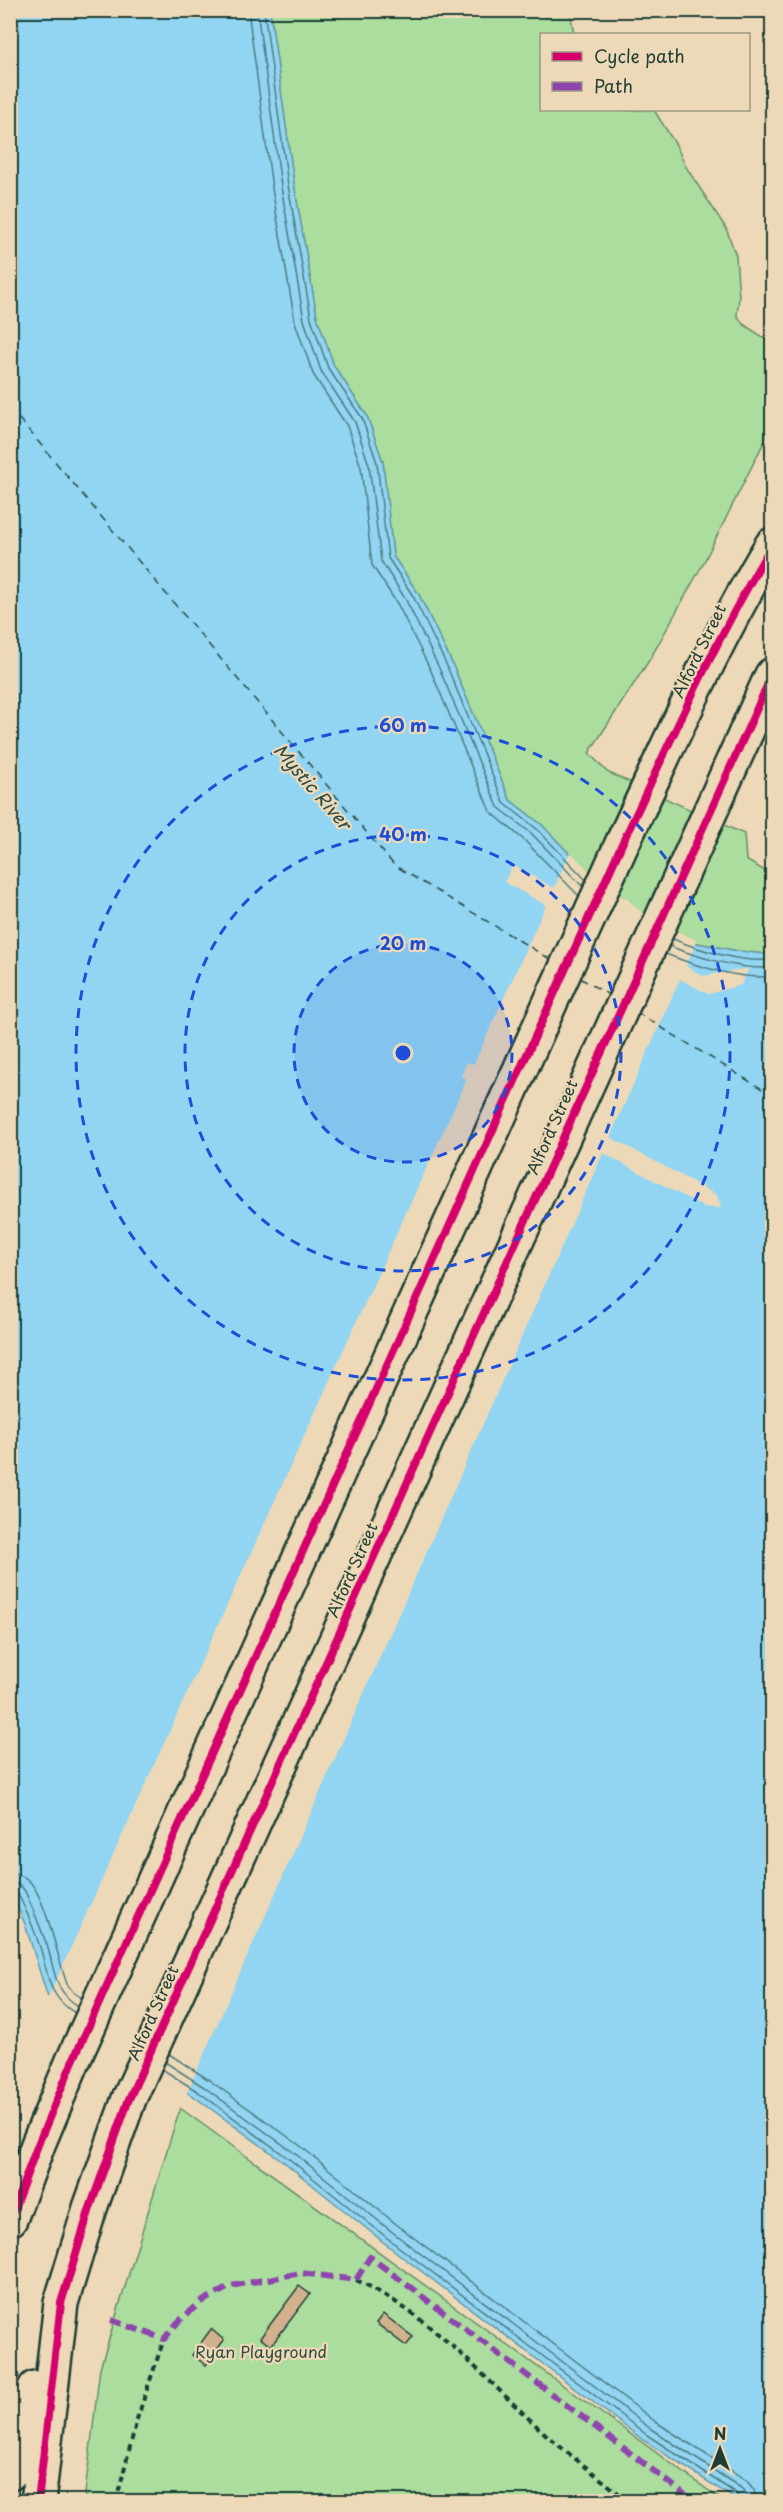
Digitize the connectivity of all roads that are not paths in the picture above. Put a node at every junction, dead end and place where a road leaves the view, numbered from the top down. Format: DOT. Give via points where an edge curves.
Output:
graph roads {
  1 [pos="772,545"];
  2 [pos="772,675"];
  3 [pos="27,2179"];
  4 [pos="10,2219"];
  5 [pos="10,2245"];
  6 [pos="61,2303"];
  7 [pos="10,2473"];
  8 [pos="38,2502"];
  1 -- 3 [label="main road, Alford Street" via="706,666 621,846 72,2063"];
  2 -- 6 [label="main road, Alford Street" via="129,2099"];
  3 -- 4 [label="main road, Alford Street"];
  3 -- 5 [label="main road"];
  6 -- 7 [label="main road"];
  6 -- 8 [label="main road, Alford Street"];
}
